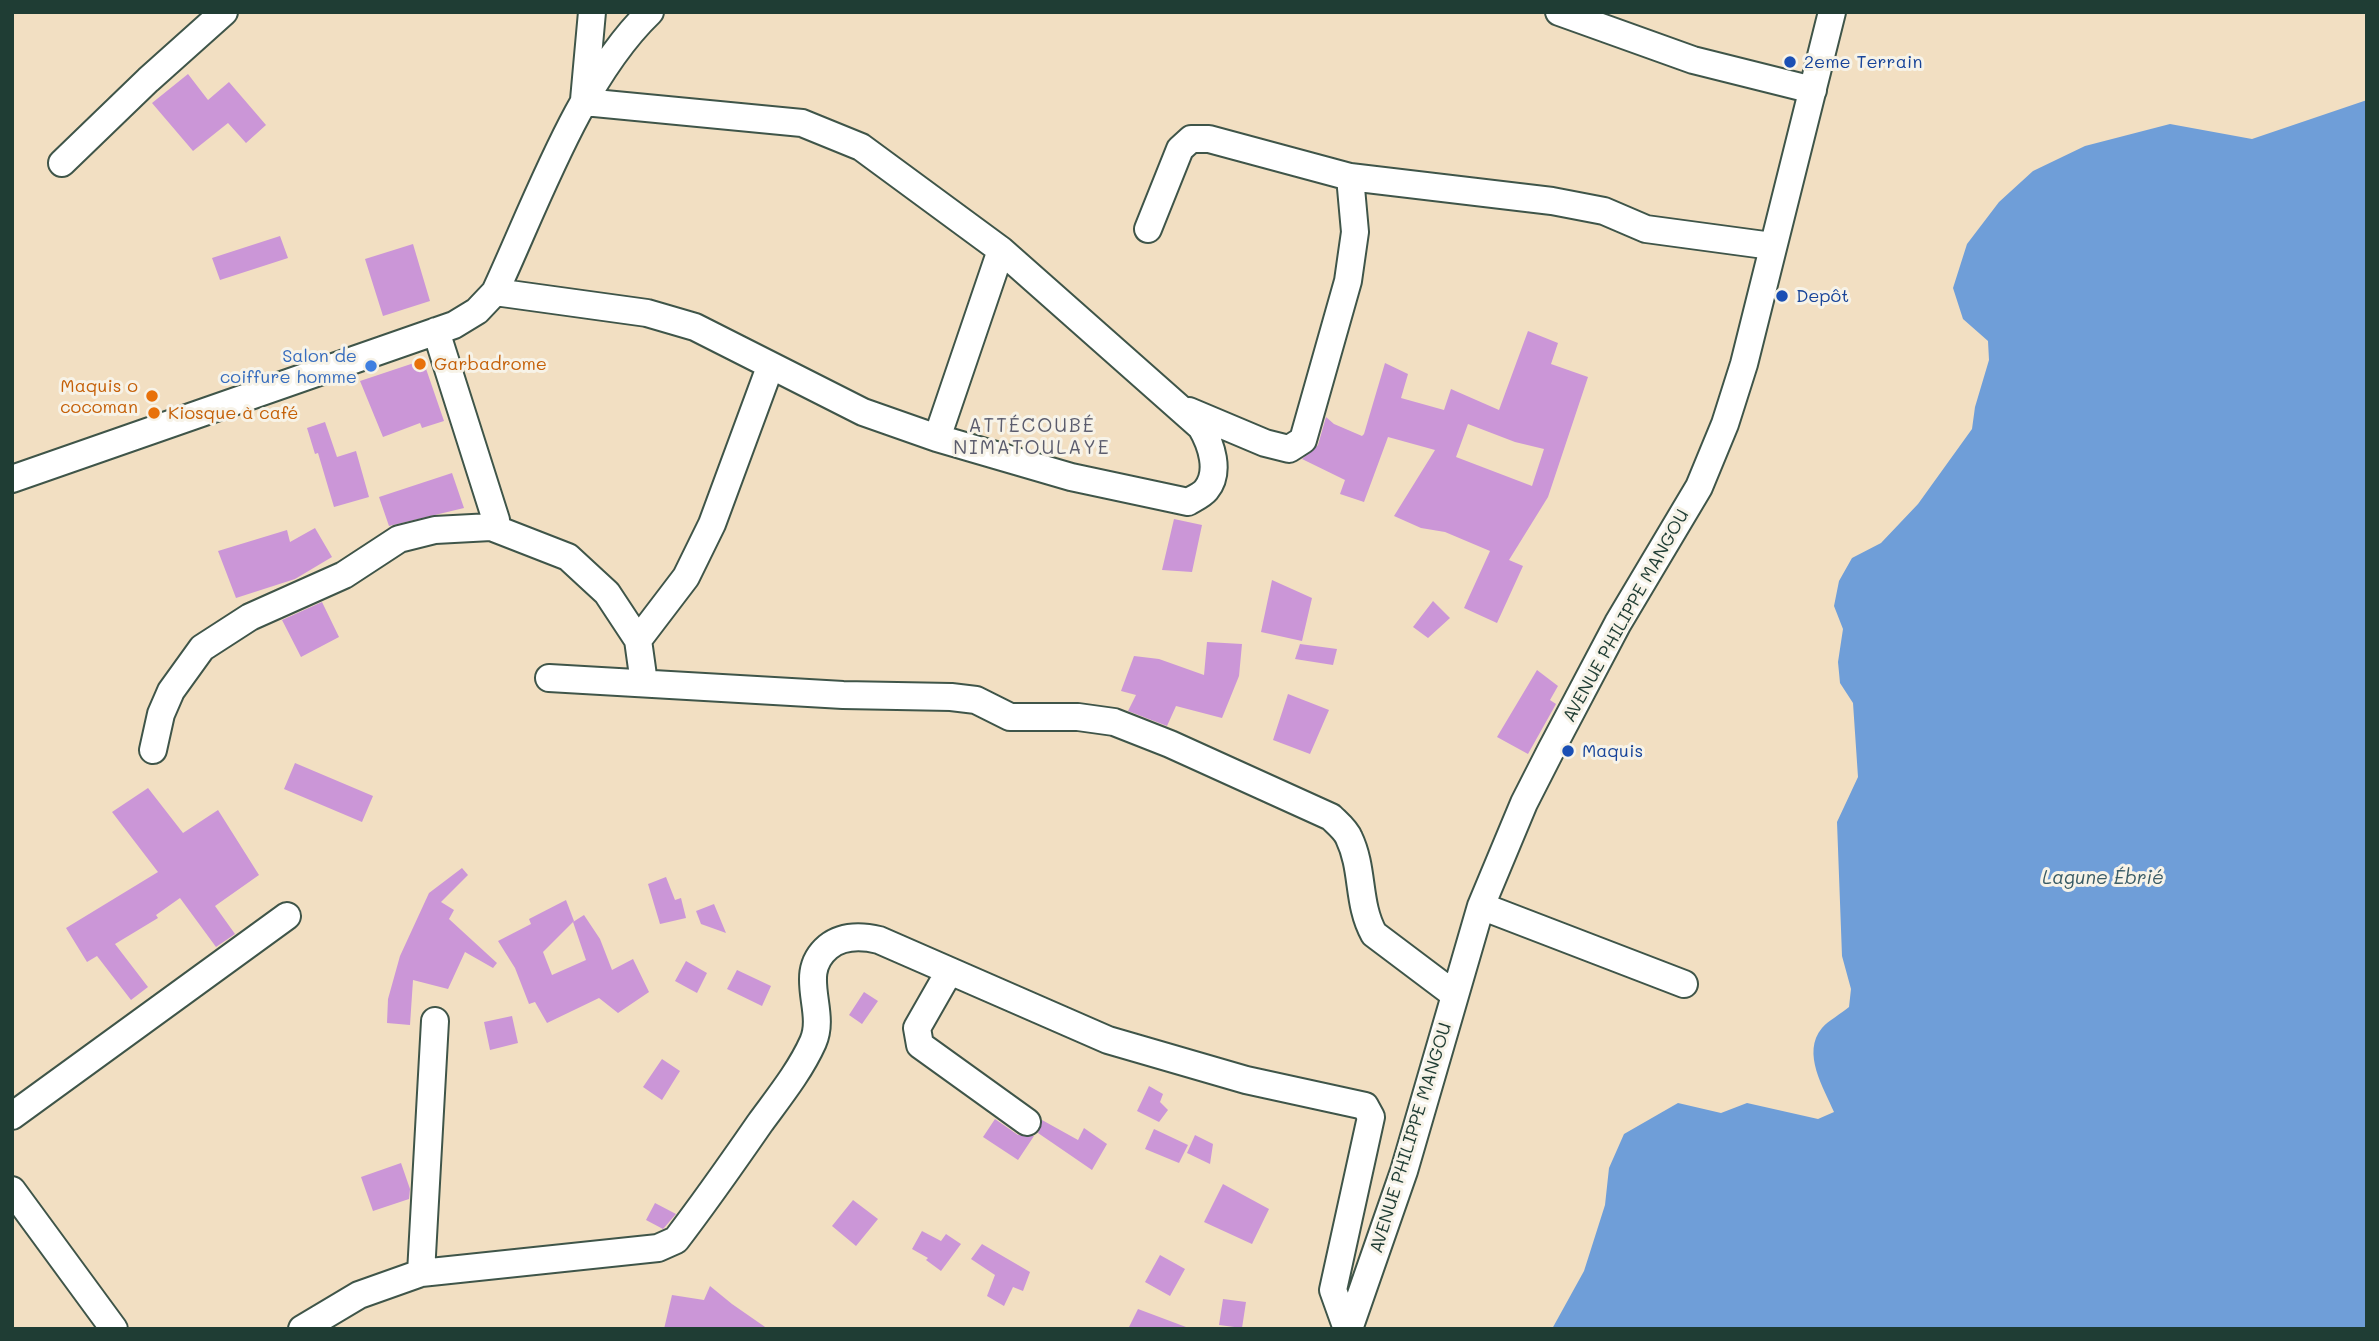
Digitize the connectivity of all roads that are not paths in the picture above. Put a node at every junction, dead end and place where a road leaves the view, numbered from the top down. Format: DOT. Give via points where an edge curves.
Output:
graph roads {
  1 [pos="224,12"];
  2 [pos="592,12"];
  3 [pos="650,12"];
  4 [pos="1559,12"];
  5 [pos="1832,12"];
  6 [pos="1813,90"];
  7 [pos="584,102"];
  8 [pos="62,163"];
  9 [pos="1350,177"];
  10 [pos="1149,229"];
  11 [pos="1772,246"];
  12 [pos="1001,250"];
  13 [pos="495,292"];
  14 [pos="436,331"];
  15 [pos="770,368"];
  16 [pos="1177,406"];
  17 [pos="937,438"];
  18 [pos="12,479"];
  19 [pos="491,527"];
  20 [pos="638,639"];
  21 [pos="549,678"];
  22 [pos="644,683"];
  23 [pos="153,750"];
  24 [pos="1481,906"];
  25 [pos="287,916"];
  26 [pos="949,972"];
  27 [pos="1684,984"];
  28 [pos="1455,995"];
  29 [pos="435,1021"];
  30 [pos="12,1116"];
  31 [pos="1027,1122"];
  32 [pos="12,1191"];
  33 [pos="22,1226"];
  34 [pos="421,1273"];
  35 [pos="114,1329"];
  36 [pos="302,1329"];
  37 [pos="1348,1329"];
  1 -- 8 [label="street"];
  2 -- 7 [label="street"];
  3 -- 7 [label="street" via="636,25"];
  4 -- 6 [label="street" via="1693,60"];
  5 -- 6 [label="street, AVENUE PHILIPPE MANGOU"];
  6 -- 11 [label="street, AVENUE PHILIPPE MANGOU"];
  7 -- 12 [label="street" via="802,123 862,147"];
  7 -- 13 [label="street"];
  9 -- 10 [label="street" via="1236,144 1191,139 1180,149"];
  9 -- 11 [label="street" via="1552,201 1604,211 1646,229"];
  9 -- 16 [label="street" via="1355,232 1348,281 1303,440 1289,449 1265,443"];
  11 -- 24 [label="street, AVENUE PHILIPPE MANGOU" via="1744,364 1699,487 1576,701 1524,803"];
  12 -- 16 [label="street"];
  12 -- 17 [label="street"];
  13 -- 14 [label="street" via="477,311"];
  13 -- 15 [label="street" via="646,313 695,327"];
  14 -- 18 [label="street"];
  14 -- 19 [label="street" via="496,520"];
  15 -- 17 [label="street" via="863,412"];
  15 -- 20 [label="street" via="712,524 686,577"];
  16 -- 17 [label="street" via="1201,427 1211,444 1214,466 1207,489 1188,502 1071,477"];
  19 -- 20 [label="street" via="568,557 607,593"];
  19 -- 23 [label="street" via="435,530 399,539 344,575 222,633 184,668 161,714"];
  20 -- 22 [label="street"];
  21 -- 22 [label="street"];
  22 -- 28 [label="street" via="843,695 951,696 976,700 1010,717 1114,722 1331,817 1349,836 1366,920 1374,934"];
  24 -- 27 [label="street"];
  24 -- 28 [label="street, AVENUE PHILIPPE MANGOU"];
  25 -- 30 [label="street"];
  26 -- 31 [label="street" via="917,1028 920,1045"];
  26 -- 34 [label="street" via="860,936 828,947 816,963 810,983 819,1013 811,1046 676,1240 658,1248"];
  26 -- 37 [label="street" via="1108,1040 1371,1112 1334,1290"];
  28 -- 37 [label="street, AVENUE PHILIPPE MANGOU" via="1404,1171"];
  29 -- 34 [label="street"];
  32 -- 33 [label="street"];
  33 -- 35 [label="street"];
  34 -- 36 [label="street" via="359,1295"];
}
